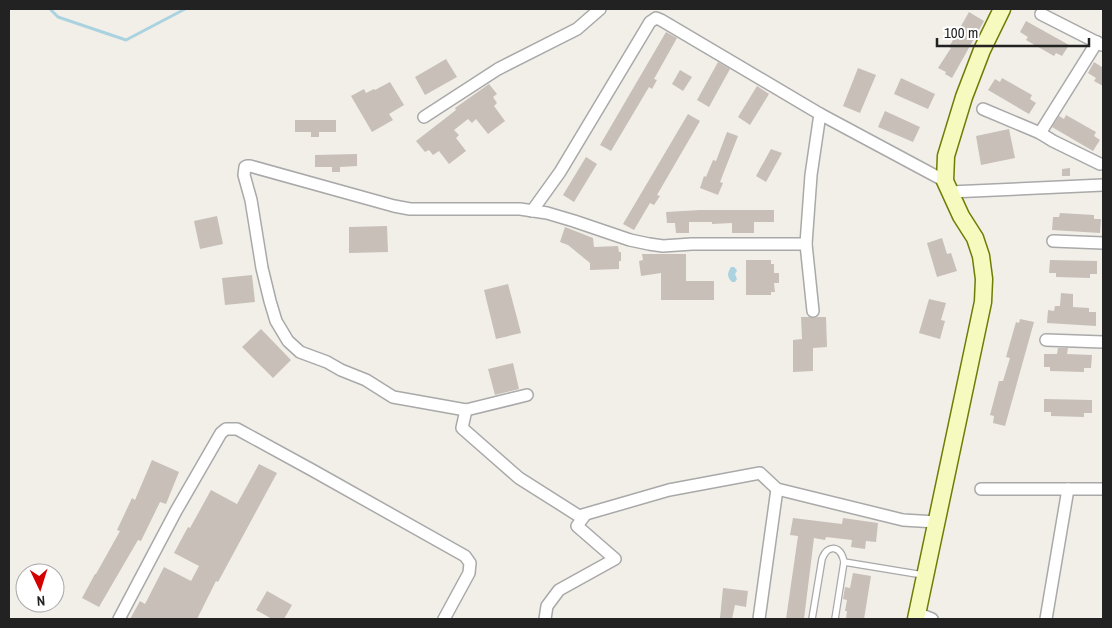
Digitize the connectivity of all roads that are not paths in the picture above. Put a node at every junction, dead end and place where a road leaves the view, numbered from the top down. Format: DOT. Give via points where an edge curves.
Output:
graph roads {
  1 [pos="600,9"];
  2 [pos="1002,9"];
  3 [pos="1041,14"];
  4 [pos="1101,43"];
  5 [pos="983,109"];
  6 [pos="820,114"];
  7 [pos="424,117"];
  8 [pos="1040,133"];
  9 [pos="1102,162"];
  10 [pos="1099,185"];
  11 [pos="948,187"];
  12 [pos="532,211"];
  13 [pos="1053,241"];
  14 [pos="1103,243"];
  15 [pos="806,244"];
  16 [pos="813,310"];
  17 [pos="1046,340"];
  18 [pos="1103,342"];
  19 [pos="527,395"];
  20 [pos="466,410"];
  21 [pos="777,489"];
  22 [pos="981,489"];
  23 [pos="1068,489"];
  24 [pos="1103,489"];
  25 [pos="585,514"];
  26 [pos="936,522"];
  27 [pos="844,562"];
  28 [pos="925,575"];
  29 [pos="922,617"];
  30 [pos="119,619"];
  31 [pos="444,619"];
  32 [pos="545,619"];
  33 [pos="759,619"];
  34 [pos="812,619"];
  35 [pos="835,619"];
  36 [pos="1046,619"];
  1 -- 7 [label="street" via="577,29 498,69"];
  2 -- 11 [label="main road" via="964,97 946,156"];
  3 -- 4 [label="street"];
  4 -- 8 [label="street"];
  5 -- 8 [label="street"];
  6 -- 11 [label="street"];
  6 -- 12 [label="street" via="656,18 650,22 560,172"];
  6 -- 15 [label="street" via="811,174"];
  8 -- 9 [label="street"];
  9 -- 10 [label="street"];
  10 -- 11 [label="street"];
  11 -- 26 [label="main road" via="975,238 984,279 983,302"];
  12 -- 15 [label="street" via="574,220 630,240 663,246"];
  12 -- 20 [label="street" via="410,209 245,167 270,301 276,321 288,341 300,352 366,380 393,397"];
  13 -- 14 [label="street"];
  15 -- 16 [label="street"];
  17 -- 18 [label="street"];
  19 -- 20 [label="street"];
  20 -- 25 [label="street" via="462,428 519,478 579,516"];
  21 -- 25 [label="street" via="760,473 669,490"];
  21 -- 26 [label="street" via="903,520"];
  21 -- 33 [label="street"];
  22 -- 23 [label="street"];
  23 -- 24 [label="street"];
  23 -- 36 [label="street"];
  25 -- 32 [label="street" via="576,526 615,559 558,590 547,606"];
  26 -- 28 [label="main road"];
  27 -- 28 [label="lane"];
  27 -- 34 [label="lane" via="836,549 824,554"];
  27 -- 35 [label="lane"];
  28 -- 29 [label="main road"];
  30 -- 31 [label="street" via="176,511 220,433 226,429 237,429 465,556 470,563 469,573"];
}
